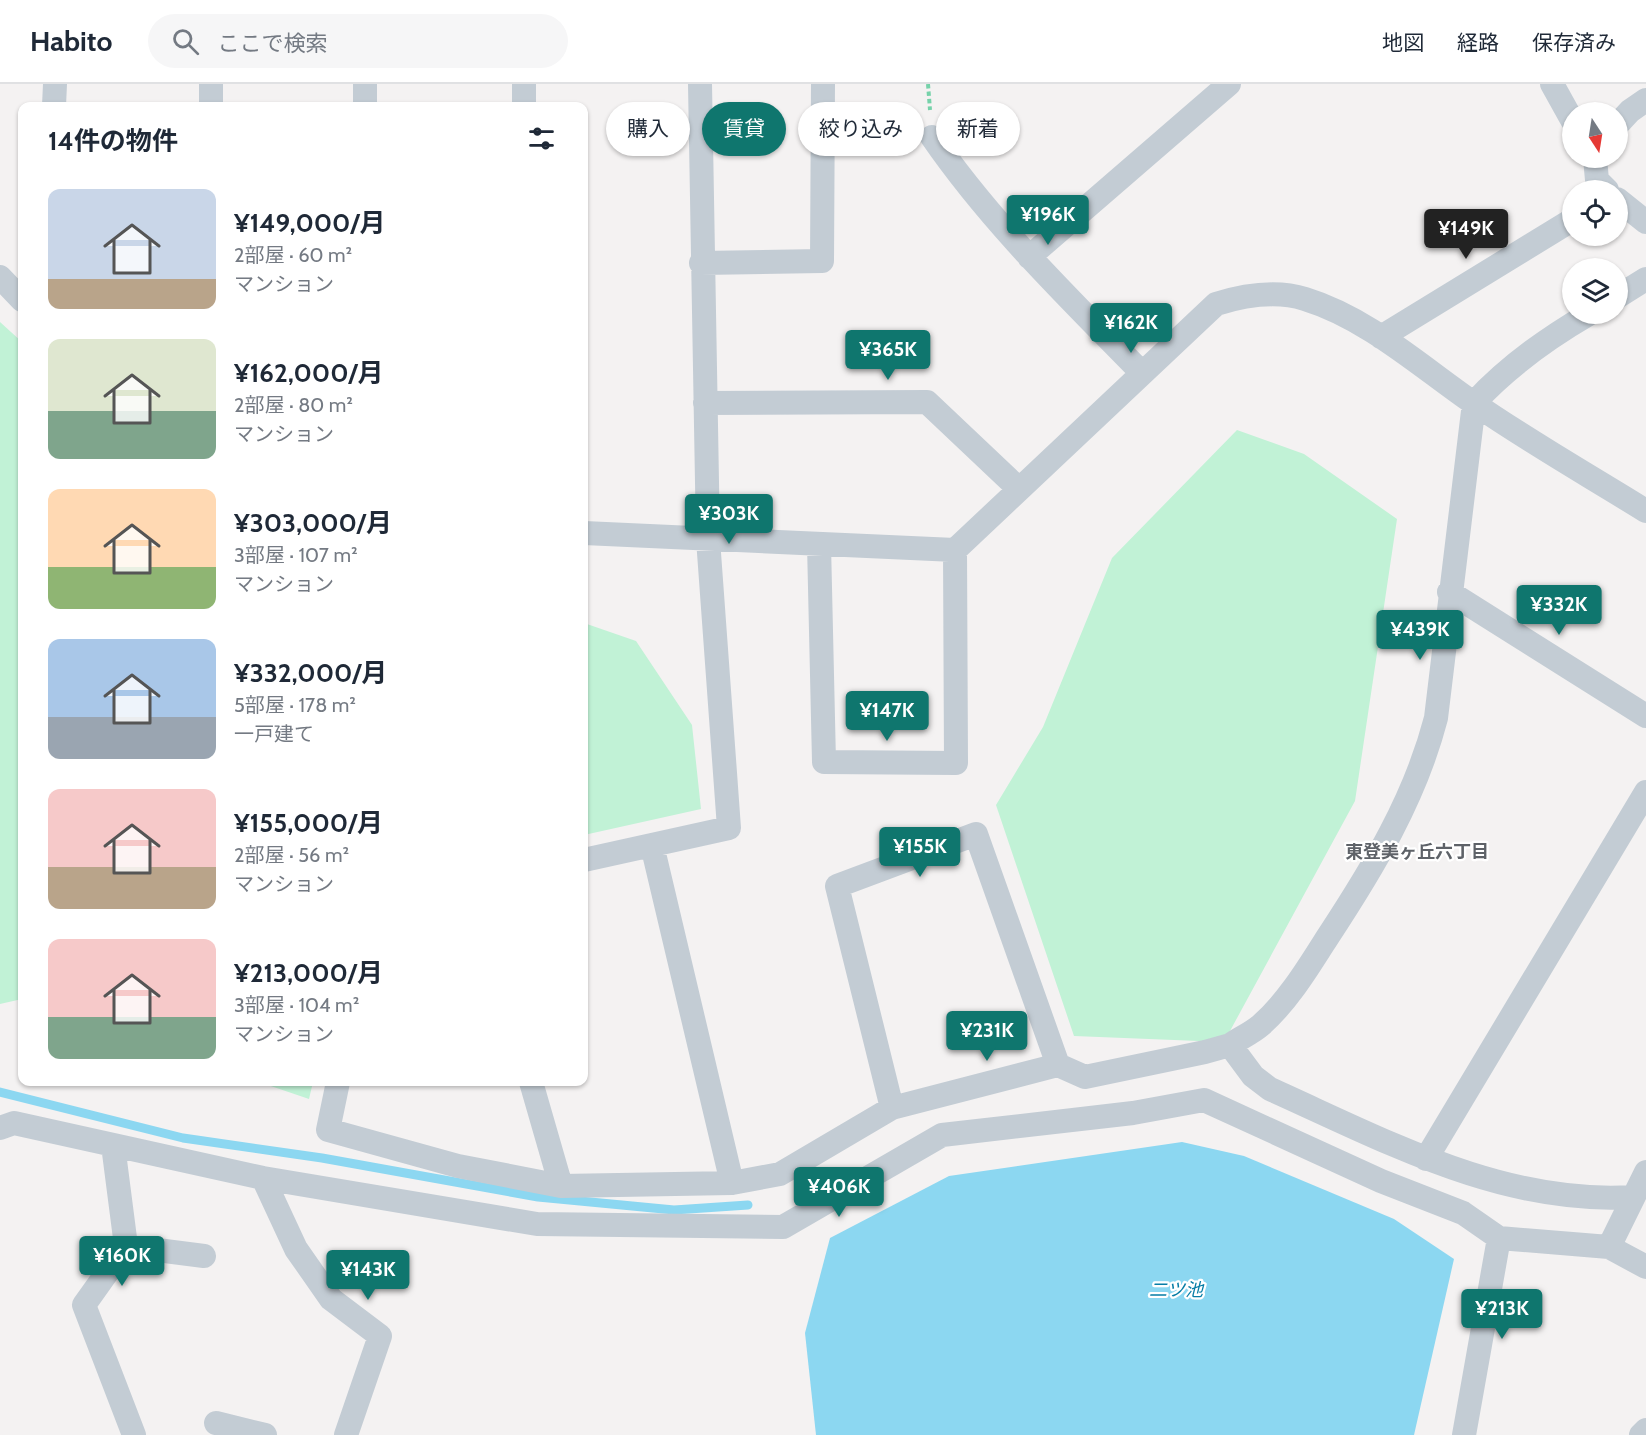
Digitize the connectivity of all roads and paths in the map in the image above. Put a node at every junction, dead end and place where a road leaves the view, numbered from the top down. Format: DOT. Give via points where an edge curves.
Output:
graph roads {
  1 [pos="55,84"];
  2 [pos="211,84"];
  3 [pos="365,84"];
  4 [pos="524,84"];
  5 [pos="700,84"];
  6 [pos="823,84"];
  7 [pos="1229,84"];
  8 [pos="1552,84"];
  9 [pos="1646,100"];
  10 [pos="54,102"];
  11 [pos="211,102"];
  12 [pos="365,102"];
  13 [pos="524,102"];
  14 [pos="1562,102"];
  15 [pos="1628,113"];
  16 [pos="932,137"];
  17 [pos="1628,208"];
  18 [pos="1646,222"];
  19 [pos="1562,226"];
  20 [pos="1029,257"];
  21 [pos="701,263"];
  22 [pos="0,277"];
  23 [pos="1646,279"];
  24 [pos="1628,290"];
  25 [pos="18,296"];
  26 [pos="1572,324"];
  27 [pos="1381,337"];
  28 [pos="1142,373"];
  29 [pos="705,403"];
  30 [pos="1474,403"];
  31 [pos="1019,489"];
  32 [pos="1646,511"];
  33 [pos="588,534"];
  34 [pos="708,539"];
  35 [pos="819,544"];
  36 [pos="955,550"];
  37 [pos="1449,592"];
  38 [pos="1646,716"];
  39 [pos="1646,792"];
  40 [pos="652,845"];
  41 [pos="588,859"];
  42 [pos="1230,1045"];
  43 [pos="1058,1065"];
  44 [pos="337,1086"];
  45 [pos="532,1086"];
  46 [pos="892,1108"];
  47 [pos="0,1128"];
  48 [pos="113,1145"];
  49 [pos="1426,1159"];
  50 [pos="1646,1172"];
  51 [pos="263,1178"];
  52 [pos="732,1183"];
  53 [pos="561,1186"];
  54 [pos="1632,1197"];
  55 [pos="1499,1238"];
  56 [pos="126,1246"];
  57 [pos="1609,1247"];
  58 [pos="204,1256"];
  59 [pos="1646,1267"];
  60 [pos="216,1423"];
  61 [pos="1646,1431"];
  62 [pos="135,1435"];
  63 [pos="266,1435"];
  64 [pos="346,1435"];
  65 [pos="1464,1435"];
  66 [pos="1641,1435"];
  1 -- 10 [label="street"];
  2 -- 11 [label="street"];
  3 -- 12 [label="street"];
  4 -- 13 [label="street"];
  5 -- 21 [label="street"];
  6 -- 21 [label="street" via="822,261"];
  7 -- 20 [label="street"];
  8 -- 14 [label="street"];
  9 -- 15 [label="street"];
  16 -- 20 [label="street" via="959,176"];
  17 -- 18 [label="street"];
  19 -- 27 [label="street"];
  20 -- 28 [label="street"];
  21 -- 29 [label="street"];
  22 -- 25 [label="street"];
  23 -- 24 [label="street"];
  26 -- 30 [label="street" via="1538,344"];
  27 -- 28 [label="street" via="1304,299 1282,295 1237,297 1216,304"];
  27 -- 30 [label="street"];
  28 -- 31 [label="street"];
  29 -- 31 [label="street" via="927,402"];
  29 -- 34 [label="street"];
  30 -- 32 [label="street"];
  30 -- 37 [label="street"];
  31 -- 36 [label="street"];
  33 -- 34 [label="street"];
  34 -- 35 [label="street"];
  34 -- 40 [label="street" via="729,828"];
  35 -- 36 [label="street"];
  35 -- 36 [label="street" via="824,762 956,763"];
  37 -- 38 [label="street"];
  37 -- 42 [label="street" via="1436,718 1407,802 1357,892 1296,986 1260,1025"];
  39 -- 49 [label="street"];
  40 -- 41 [label="street"];
  40 -- 52 [label="street"];
  42 -- 43 [label="street" via="1084,1077"];
  42 -- 49 [label="street" via="1252,1076 1270,1089"];
  43 -- 46 [label="street"];
  43 -- 46 [label="street" via="976,834 837,886"];
  44 -- 53 [label="street" via="328,1130 458,1166"];
  45 -- 53 [label="street"];
  46 -- 52 [label="street" via="780,1174"];
  47 -- 48 [label="street" via="14,1123"];
  48 -- 51 [label="street"];
  48 -- 56 [label="street"];
  49 -- 54 [label="street" via="1527,1189 1597,1199"];
  50 -- 54 [label="street"];
  51 -- 55 [label="street" via="537,1224 783,1227 942,1135 1204,1101 1381,1181 1463,1213"];
  51 -- 64 [label="street" via="296,1249 331,1299 380,1336"];
  52 -- 53 [label="street"];
  54 -- 57 [label="street"];
  55 -- 57 [label="street"];
  55 -- 65 [label="street"];
  56 -- 58 [label="street"];
  56 -- 62 [label="street" via="84,1305"];
  57 -- 59 [label="street"];
  60 -- 63 [label="street"];
  61 -- 66 [label="street"];
}
